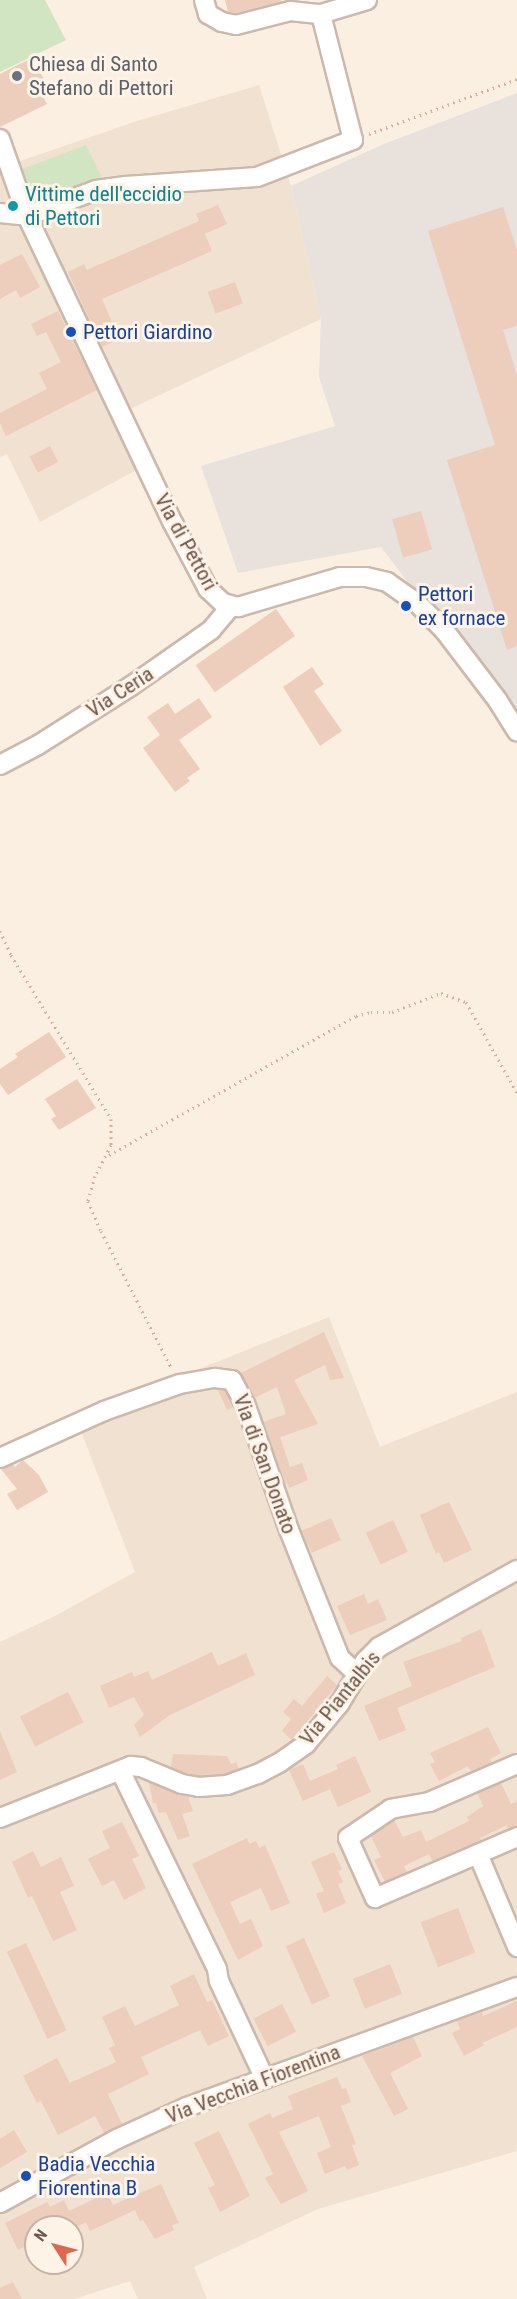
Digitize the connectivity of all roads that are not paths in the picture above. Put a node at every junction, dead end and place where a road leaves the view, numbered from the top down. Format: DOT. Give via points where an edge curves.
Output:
graph roads {
  1 [pos="204,0"];
  2 [pos="367,0"];
  3 [pos="321,14"];
  4 [pos="0,138"];
  5 [pos="12,176"];
  6 [pos="0,208"];
  7 [pos="0,213"];
  8 [pos="27,216"];
  9 [pos="230,607"];
  10 [pos="517,732"];
  11 [pos="0,765"];
  12 [pos="0,1458"];
  13 [pos="517,1570"];
  14 [pos="356,1673"];
  15 [pos="517,1764"];
  16 [pos="121,1772"];
  17 [pos="0,1818"];
  18 [pos="517,1837"];
  19 [pos="478,1854"];
  20 [pos="517,1947"];
  21 [pos="517,1987"];
  22 [pos="265,2079"];
  23 [pos="0,2203"];
  1 -- 3 [label="street" via="208,14 236,25 290,11"];
  2 -- 3 [label="street"];
  3 -- 8 [label="street" via="353,140 257,177 96,190"];
  4 -- 5 [label="street, Via di Pettori"];
  5 -- 6 [label="street"];
  5 -- 8 [label="street, Via di Pettori"];
  7 -- 8 [label="street"];
  8 -- 9 [label="street, Via di Pettori" via="185,549 208,589"];
  9 -- 10 [label="street, Via di Pettori" via="249,606 340,577 387,582 416,602 444,630"];
  9 -- 11 [label="street, Via Ceria" via="211,630 131,686"];
  12 -- 14 [label="street, Via di San Donato" via="104,1411 180,1384 225,1377 232,1380 238,1386 340,1658"];
  13 -- 14 [label="street, Via Piantalbis" via="394,1637"];
  14 -- 16 [label="street, Via Piantalbis" via="340,1703 306,1744 279,1763 239,1781 199,1787 141,1767 131,1766"];
  15 -- 19 [label="street" via="429,1802 391,1809 348,1838 375,1898"];
  16 -- 17 [label="street, Via Piantalbis"];
  16 -- 22 [label="street"];
  18 -- 19 [label="street"];
  19 -- 20 [label="street"];
  21 -- 22 [label="street, Via Vecchia Fiorentina"];
  22 -- 23 [label="street, Via Vecchia Fiorentina" via="176,2111"];
}
